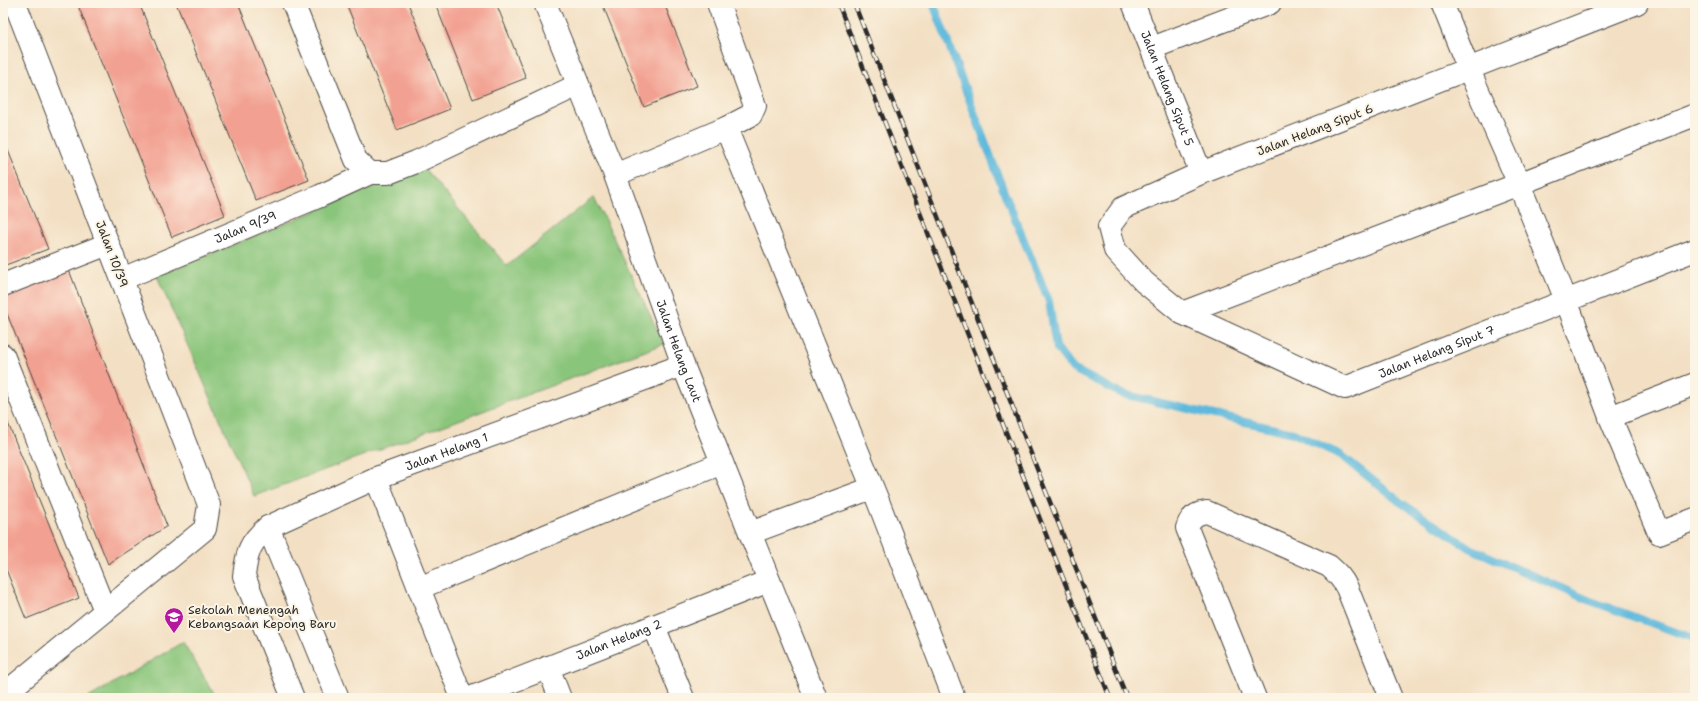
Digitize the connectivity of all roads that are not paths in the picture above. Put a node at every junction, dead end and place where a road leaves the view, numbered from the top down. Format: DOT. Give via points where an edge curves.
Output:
graph roads {
  1 [pos="15,3"];
  2 [pos="293,3"];
  3 [pos="545,3"];
  4 [pos="718,3"];
  5 [pos="1132,3"];
  6 [pos="1270,3"];
  7 [pos="1442,3"];
  8 [pos="1637,3"];
  9 [pos="1152,48"];
  10 [pos="1469,70"];
  11 [pos="578,85"];
  12 [pos="1695,115"];
  13 [pos="726,128"];
  14 [pos="370,173"];
  15 [pos="1201,173"];
  16 [pos="616,175"];
  17 [pos="1519,184"];
  18 [pos="108,244"];
  19 [pos="1695,250"];
  20 [pos="122,279"];
  21 [pos="3,285"];
  22 [pos="1566,300"];
  23 [pos="1182,313"];
  24 [pos="3,355"];
  25 [pos="683,365"];
  26 [pos="1695,384"];
  27 [pos="1610,417"];
  28 [pos="722,463"];
  29 [pos="376,478"];
  30 [pos="872,488"];
  31 [pos="1695,518"];
  32 [pos="268,527"];
  33 [pos="750,533"];
  34 [pos="769,581"];
  35 [pos="419,588"];
  36 [pos="104,612"];
  37 [pos="654,626"];
  38 [pos="548,667"];
  39 [pos="3,695"];
  40 [pos="293,698"];
  41 [pos="338,698"];
  42 [pos="462,698"];
  43 [pos="470,698"];
  44 [pos="560,698"];
  45 [pos="683,698"];
  46 [pos="816,698"];
  47 [pos="954,698"];
  48 [pos="1255,698"];
  49 [pos="1391,698"];
  1 -- 18 [label="street, Jalan 10/39"];
  2 -- 14 [label="street" via="356,160"];
  3 -- 11 [label="street, Jalan Helang Laut"];
  4 -- 13 [label="street" via="755,106 751,115"];
  5 -- 9 [label="street, Jalan Helang Siput 5"];
  6 -- 9 [label="street"];
  7 -- 10 [label="street"];
  8 -- 10 [label="street, Jalan Helang Siput 6"];
  9 -- 15 [label="street, Jalan Helang Siput 5"];
  10 -- 15 [label="street, Jalan Helang Siput 6"];
  10 -- 17 [label="street"];
  11 -- 14 [label="street, Jalan 9/39" via="416,162 388,173"];
  11 -- 16 [label="street, Jalan Helang Laut"];
  12 -- 17 [label="street"];
  13 -- 16 [label="street"];
  13 -- 30 [label="street"];
  14 -- 20 [label="street, Jalan 9/39"];
  15 -- 23 [label="street, Jalan Helang Siput 6" via="1123,208 1109,227 1115,250 1144,282"];
  16 -- 25 [label="street, Jalan Helang Laut"];
  17 -- 22 [label="street"];
  17 -- 23 [label="street"];
  18 -- 20 [label="street, Jalan 10/39"];
  18 -- 21 [label="street"];
  19 -- 22 [label="street, Jalan Helang Siput 7"];
  20 -- 36 [label="street, Jalan 10/39" via="209,505 206,529"];
  22 -- 23 [label="street, Jalan Helang Siput 7" via="1345,388"];
  22 -- 27 [label="street"];
  24 -- 36 [label="street"];
  25 -- 28 [label="street, Jalan Helang Laut"];
  25 -- 29 [label="street, Jalan Helang 1"];
  26 -- 27 [label="street"];
  27 -- 31 [label="street" via="1659,533"];
  28 -- 33 [label="street, Jalan Helang Laut"];
  28 -- 35 [label="street"];
  29 -- 32 [label="street, Jalan Helang 1"];
  29 -- 35 [label="street"];
  30 -- 33 [label="street"];
  30 -- 47 [label="street"];
  32 -- 40 [label="street, Jalan Helang 1" via="258,536 246,555 244,576"];
  32 -- 41 [label="street"];
  33 -- 34 [label="street, Jalan Helang Laut"];
  34 -- 37 [label="street, Jalan Helang 2"];
  34 -- 46 [label="street, Jalan Helang Laut"];
  35 -- 42 [label="street"];
  36 -- 39 [label="street"];
  37 -- 38 [label="street, Jalan Helang 2"];
  37 -- 45 [label="street"];
  38 -- 43 [label="street, Jalan Helang 2"];
  38 -- 44 [label="street"];
  48 -- 49 [label="street" via="1187,528 1189,522 1200,513 1208,512 1329,566 1342,578"];
}
